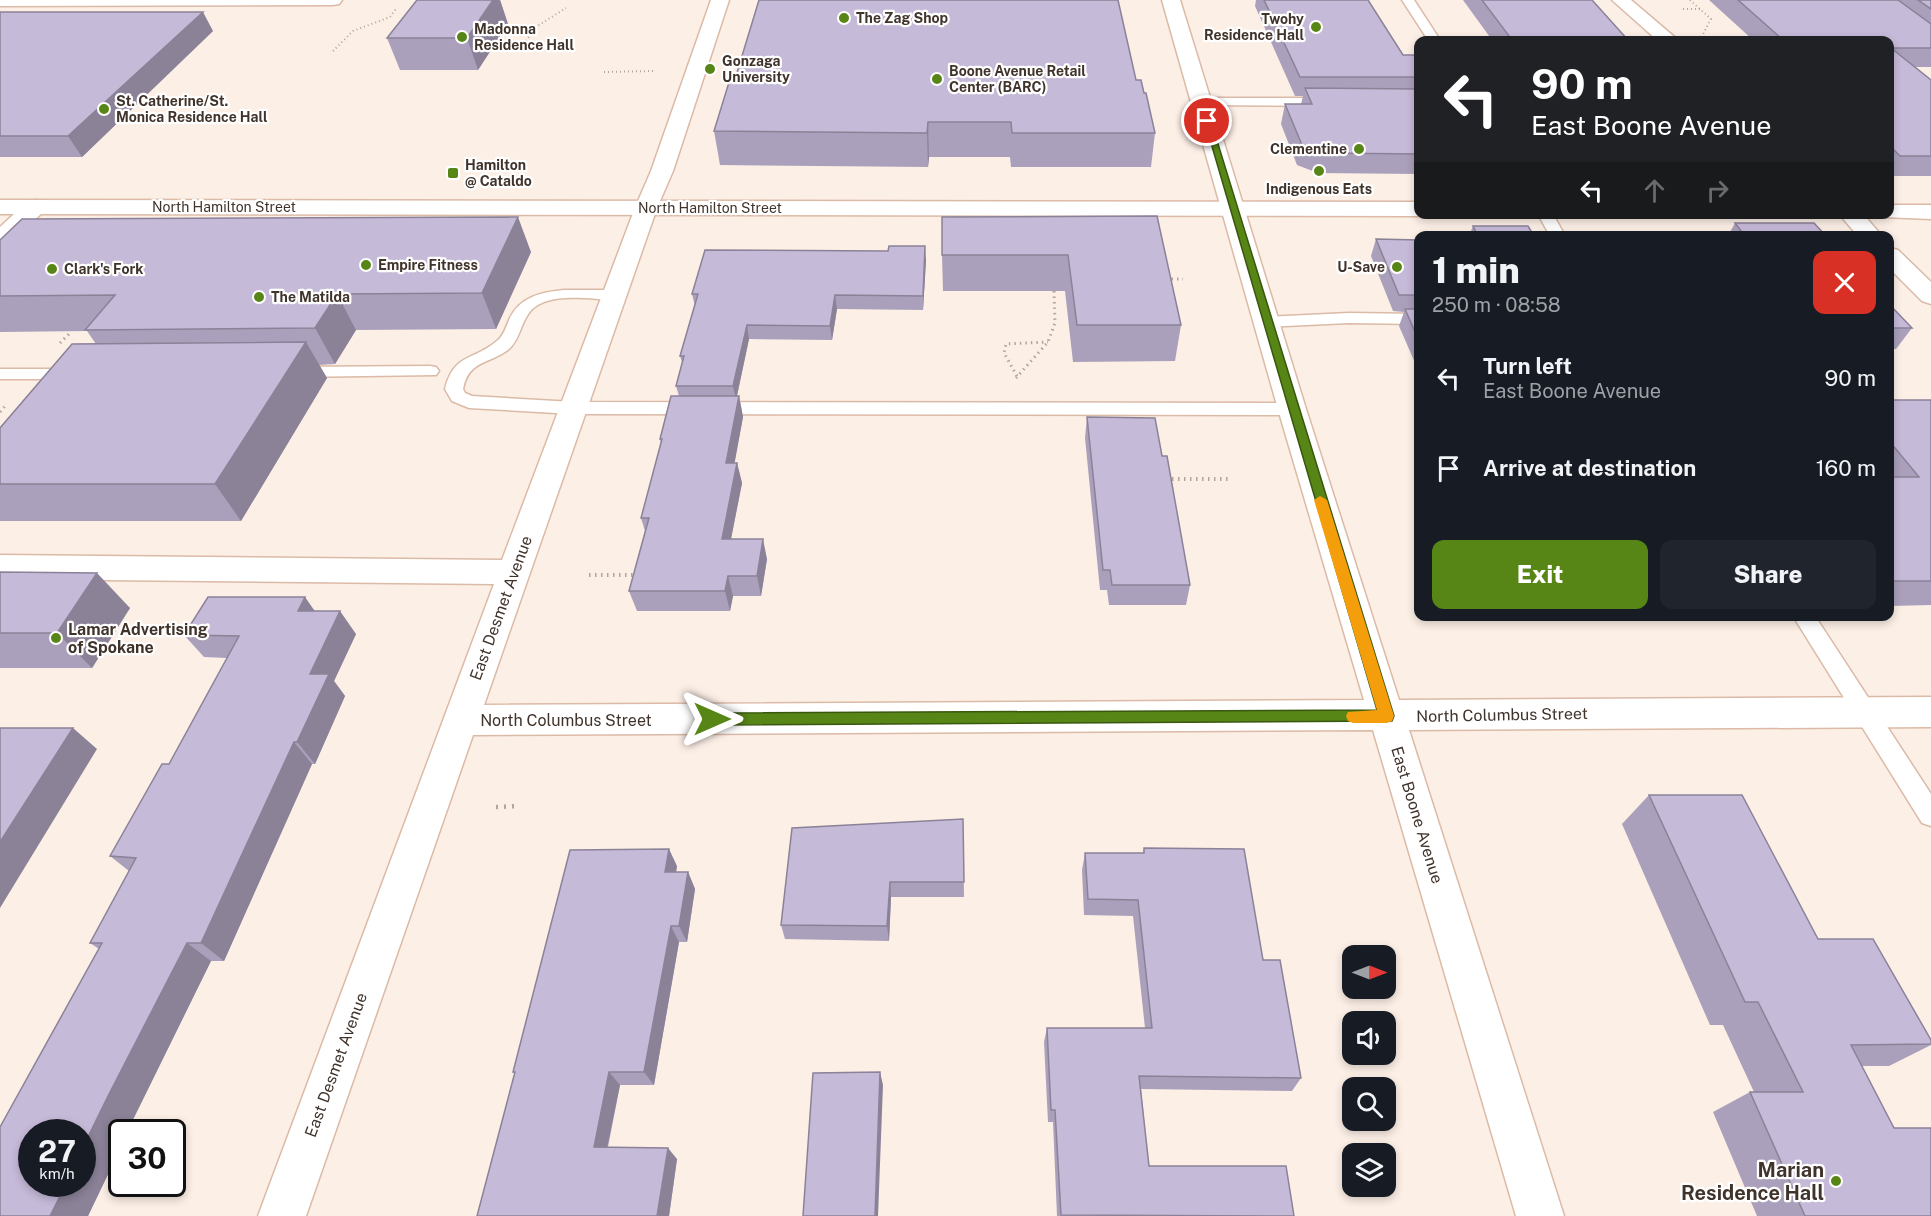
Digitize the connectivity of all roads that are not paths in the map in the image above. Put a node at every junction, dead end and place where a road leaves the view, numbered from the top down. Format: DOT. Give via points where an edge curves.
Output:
graph roads {
  1 [pos="101,0"];
  2 [pos="333,0"];
  3 [pos="720,0"];
  4 [pos="1172,0"];
  5 [pos="1407,0"];
  6 [pos="1621,0"];
  7 [pos="0,1"];
  8 [pos="1677,32"];
  9 [pos="1431,36"];
  10 [pos="1201,102"];
  11 [pos="1336,102"];
  12 [pos="0,207"];
  13 [pos="35,207"];
  14 [pos="646,208"];
  15 [pos="1233,209"];
  16 [pos="1414,209"];
  17 [pos="1894,212"];
  18 [pos="1931,212"];
  19 [pos="1855,219"];
  20 [pos="1866,231"];
  21 [pos="0,240"];
  22 [pos="1894,259"];
  23 [pos="614,295"];
  24 [pos="1931,296"];
  25 [pos="1414,319"];
  26 [pos="1266,322"];
  27 [pos="430,370"];
  28 [pos="281,372"];
  29 [pos="0,374"];
  30 [pos="58,374"];
  31 [pos="93,374"];
  32 [pos="43,392"];
  33 [pos="573,408"];
  34 [pos="1292,409"];
  35 [pos="0,567"];
  36 [pos="514,572"];
  37 [pos="1806,621"];
  38 [pos="1864,711"];
  39 [pos="1931,712"];
  40 [pos="1387,716"];
  41 [pos="460,720"];
  42 [pos="1931,815"];
  43 [pos="282,1216"];
  44 [pos="1539,1216"];
  1 -- 2 [label="street"];
  1 -- 7 [label="street"];
  3 -- 14 [label="street, East Desmet Avenue"];
  4 -- 10 [label="street, East Boone Avenue"];
  5 -- 9 [label="lane"];
  6 -- 8 [label="street" via="1656,32"];
  10 -- 11 [label="lane"];
  10 -- 15 [label="street, East Boone Avenue"];
  12 -- 13 [label="street, North Hamilton Street"];
  13 -- 14 [label="street, North Hamilton Street"];
  13 -- 21 [label="street"];
  14 -- 15 [label="street, North Hamilton Street"];
  14 -- 23 [label="street, East Desmet Avenue"];
  15 -- 16 [label="street, North Hamilton Street"];
  15 -- 26 [label="street, East Boone Avenue"];
  17 -- 18 [label="street"];
  19 -- 20 [label="street"];
  22 -- 24 [label="street"];
  23 -- 33 [label="street, East Desmet Avenue"];
  23 -- 33 [label="lane" via="556,295 529,303 521,311 509,339 470,361 455,381 458,397 469,402"];
  25 -- 26 [label="lane"];
  26 -- 34 [label="street, East Boone Avenue"];
  27 -- 28 [label="lane"];
  29 -- 30 [label="lane"];
  30 -- 31 [label="lane"];
  30 -- 32 [label="lane"];
  33 -- 34 [label="lane"];
  33 -- 36 [label="street, East Desmet Avenue"];
  34 -- 40 [label="street, East Boone Avenue"];
  35 -- 36 [label="street"];
  36 -- 41 [label="street, East Desmet Avenue"];
  37 -- 38 [label="lane"];
  38 -- 39 [label="street, North Columbus Street"];
  38 -- 40 [label="street, North Columbus Street"];
  38 -- 42 [label="lane"];
  40 -- 41 [label="street, North Columbus Street"];
  40 -- 44 [label="street, East Boone Avenue"];
  41 -- 43 [label="street, East Desmet Avenue"];
}
